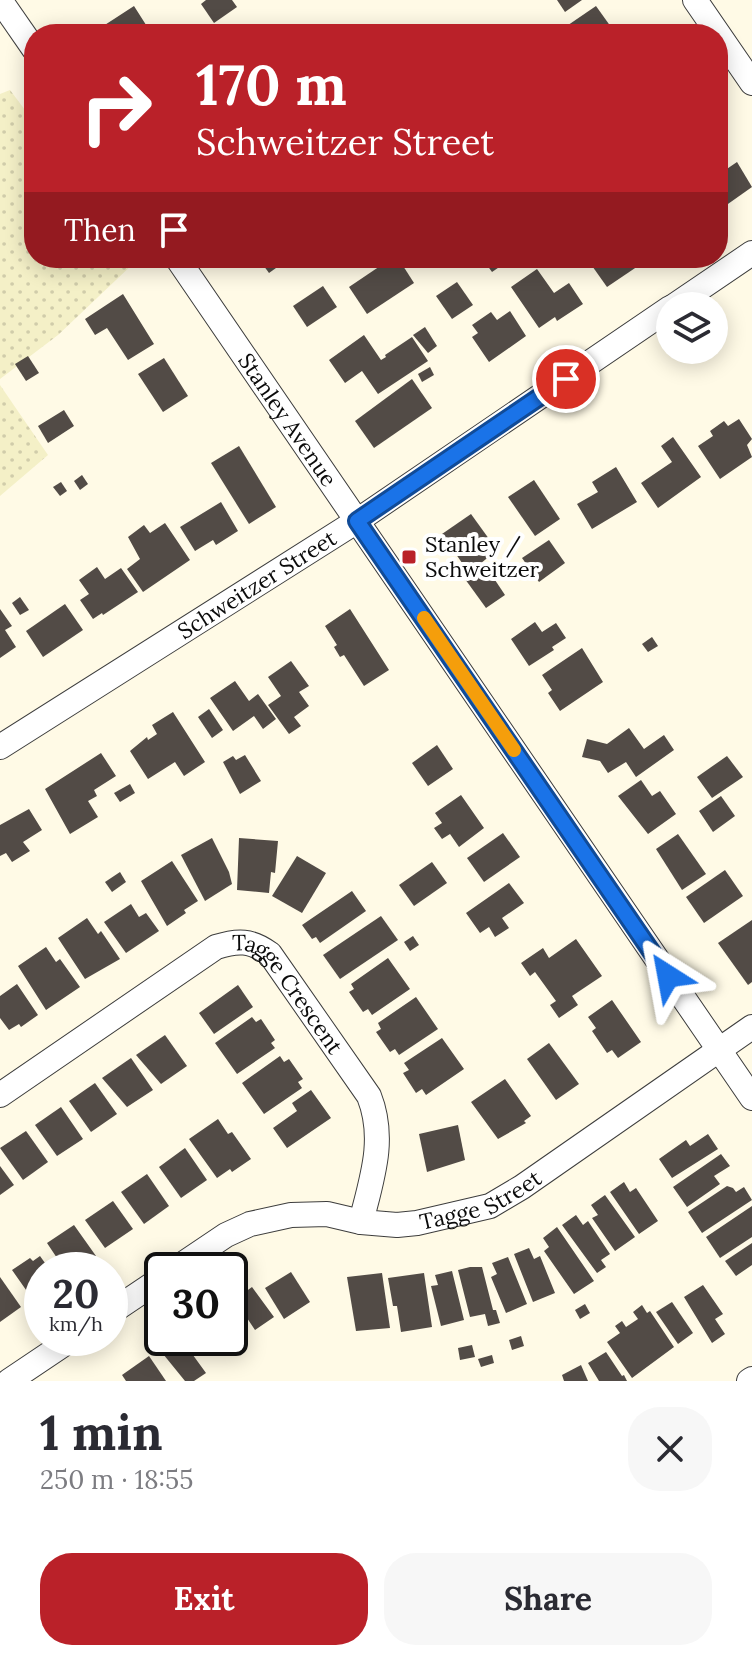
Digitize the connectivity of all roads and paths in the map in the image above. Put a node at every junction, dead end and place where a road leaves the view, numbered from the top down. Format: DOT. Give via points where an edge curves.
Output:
graph roads {
  1 [pos="0,0"];
  2 [pos="695,0"];
  3 [pos="711,24"];
  4 [pos="24,35"];
  5 [pos="728,48"];
  6 [pos="752,83"];
  7 [pos="752,253"];
  8 [pos="184,268"];
  9 [pos="694,292"];
  10 [pos="656,318"];
  11 [pos="357,521"];
  12 [pos="0,747"];
  13 [pos="752,1027"];
  14 [pos="718,1051"];
  15 [pos="0,1095"];
  16 [pos="752,1098"];
  17 [pos="361,1222"];
  18 [pos="201,1252"];
  19 [pos="46,1356"];
  20 [pos="9,1381"];
  1 -- 4 [label="street"];
  2 -- 3 [label="street"];
  5 -- 6 [label="street"];
  7 -- 9 [label="street, Schweitzer Street"];
  8 -- 11 [label="street, Stanley Avenue"];
  10 -- 11 [label="street, Schweitzer Street"];
  11 -- 12 [label="street, Schweitzer Street"];
  11 -- 14 [label="street, Stanley Avenue"];
  13 -- 14 [label="street, Tagge Street"];
  14 -- 16 [label="street, Stanley Avenue"];
  14 -- 17 [label="street, Tagge Street" via="490,1206 417,1223"];
  15 -- 17 [label="street, Tagge Crescent" via="216,947 235,941 256,944 270,954 369,1096 377,1116 379,1138"];
  17 -- 18 [label="street, Tagge Street" via="327,1214 291,1215 250,1224"];
  19 -- 20 [label="street"];
}
